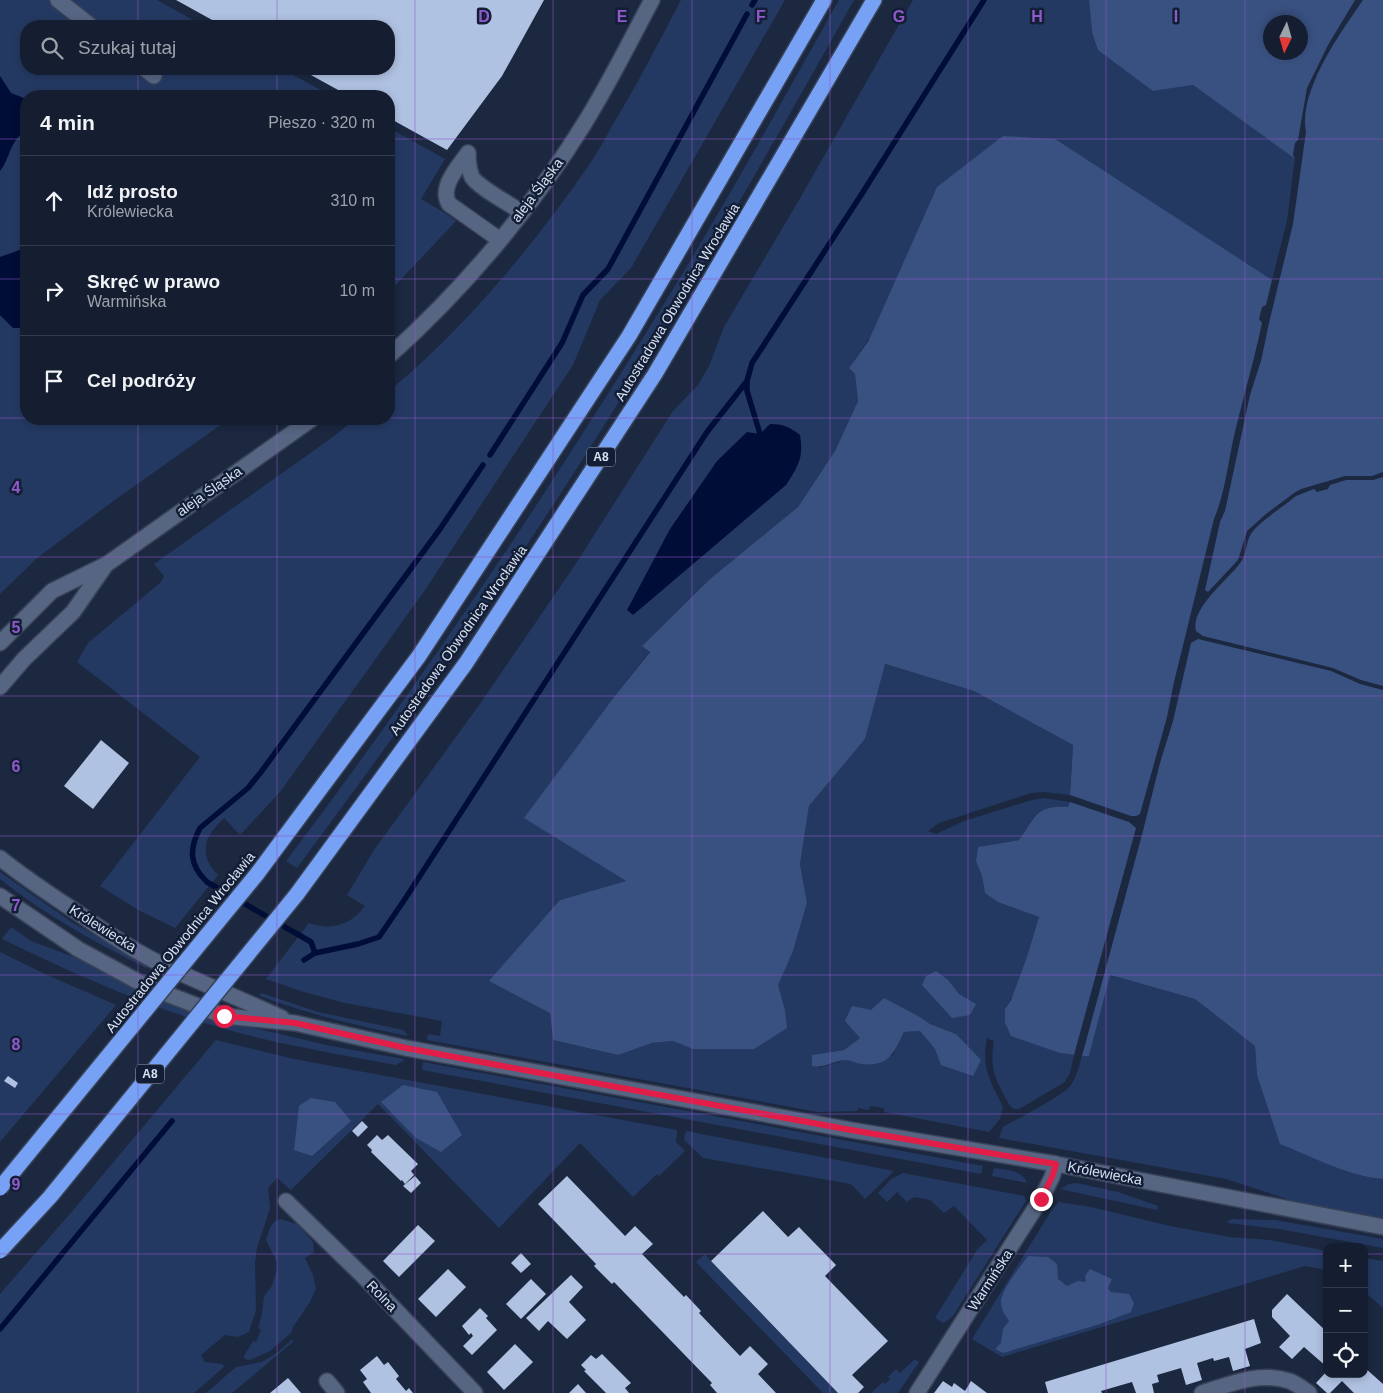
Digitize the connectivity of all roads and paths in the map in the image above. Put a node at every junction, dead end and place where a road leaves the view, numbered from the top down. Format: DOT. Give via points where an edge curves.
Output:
graph roads {
  1 [pos="58,0"];
  2 [pos="652,0"];
  3 [pos="824,0"];
  4 [pos="874,0"];
  5 [pos="83,20"];
  6 [pos="522,212"];
  7 [pos="500,240"];
  8 [pos="395,351"];
  9 [pos="304,425"];
  10 [pos="107,564"];
  11 [pos="0,643"];
  12 [pos="0,687"];
  13 [pos="0,858"];
  14 [pos="0,896"];
  15 [pos="295,1023"];
  16 [pos="1056,1164"];
  17 [pos="0,1188"];
  18 [pos="286,1201"];
  19 [pos="1383,1227"];
  20 [pos="0,1252"];
  21 [pos="327,1381"];
  22 [pos="337,1393"];
  23 [pos="475,1393"];
  24 [pos="917,1393"];
  25 [pos="1202,1393"];
  26 [pos="1309,1393"];
  1 -- 5 [label="street"];
  2 -- 6 [label="street, aleja Śląska" via="585,123"];
  3 -- 17 [label="highway, Autostradowa Obwodnica Wrocławia, bridge" via="629,336 419,656 257,874"];
  4 -- 20 [label="highway, Autostradowa Obwodnica Wrocławia / A8, bridge" via="655,374 466,663 297,894 56,1189"];
  6 -- 7 [label="street, aleja Śląska"];
  6 -- 7 [label="street" via="473,179 468,153 449,181 446,198 449,204"];
  7 -- 8 [label="street, aleja Śląska" via="424,324"];
  9 -- 10 [label="street, aleja Śląska"];
  10 -- 11 [label="street, aleja Śląska" via="52,590"];
  10 -- 12 [label="street, aleja Śląska" via="73,612"];
  13 -- 15 [label="street, Królewiecka" via="101,929 151,959"];
  14 -- 15 [label="street, Królewiecka" via="78,949 146,986 224,1016"];
  15 -- 16 [label="street, Królewiecka" via="406,1048 851,1130"];
  16 -- 19 [label="street, Królewiecka"];
  16 -- 24 [label="street, Warmińska" via="1041,1199"];
  18 -- 23 [label="street, Rolna"];
  21 -- 22 [label="street"];
  25 -- 26 [label="street" via="1244,1380 1269,1377 1290,1381"];
}
